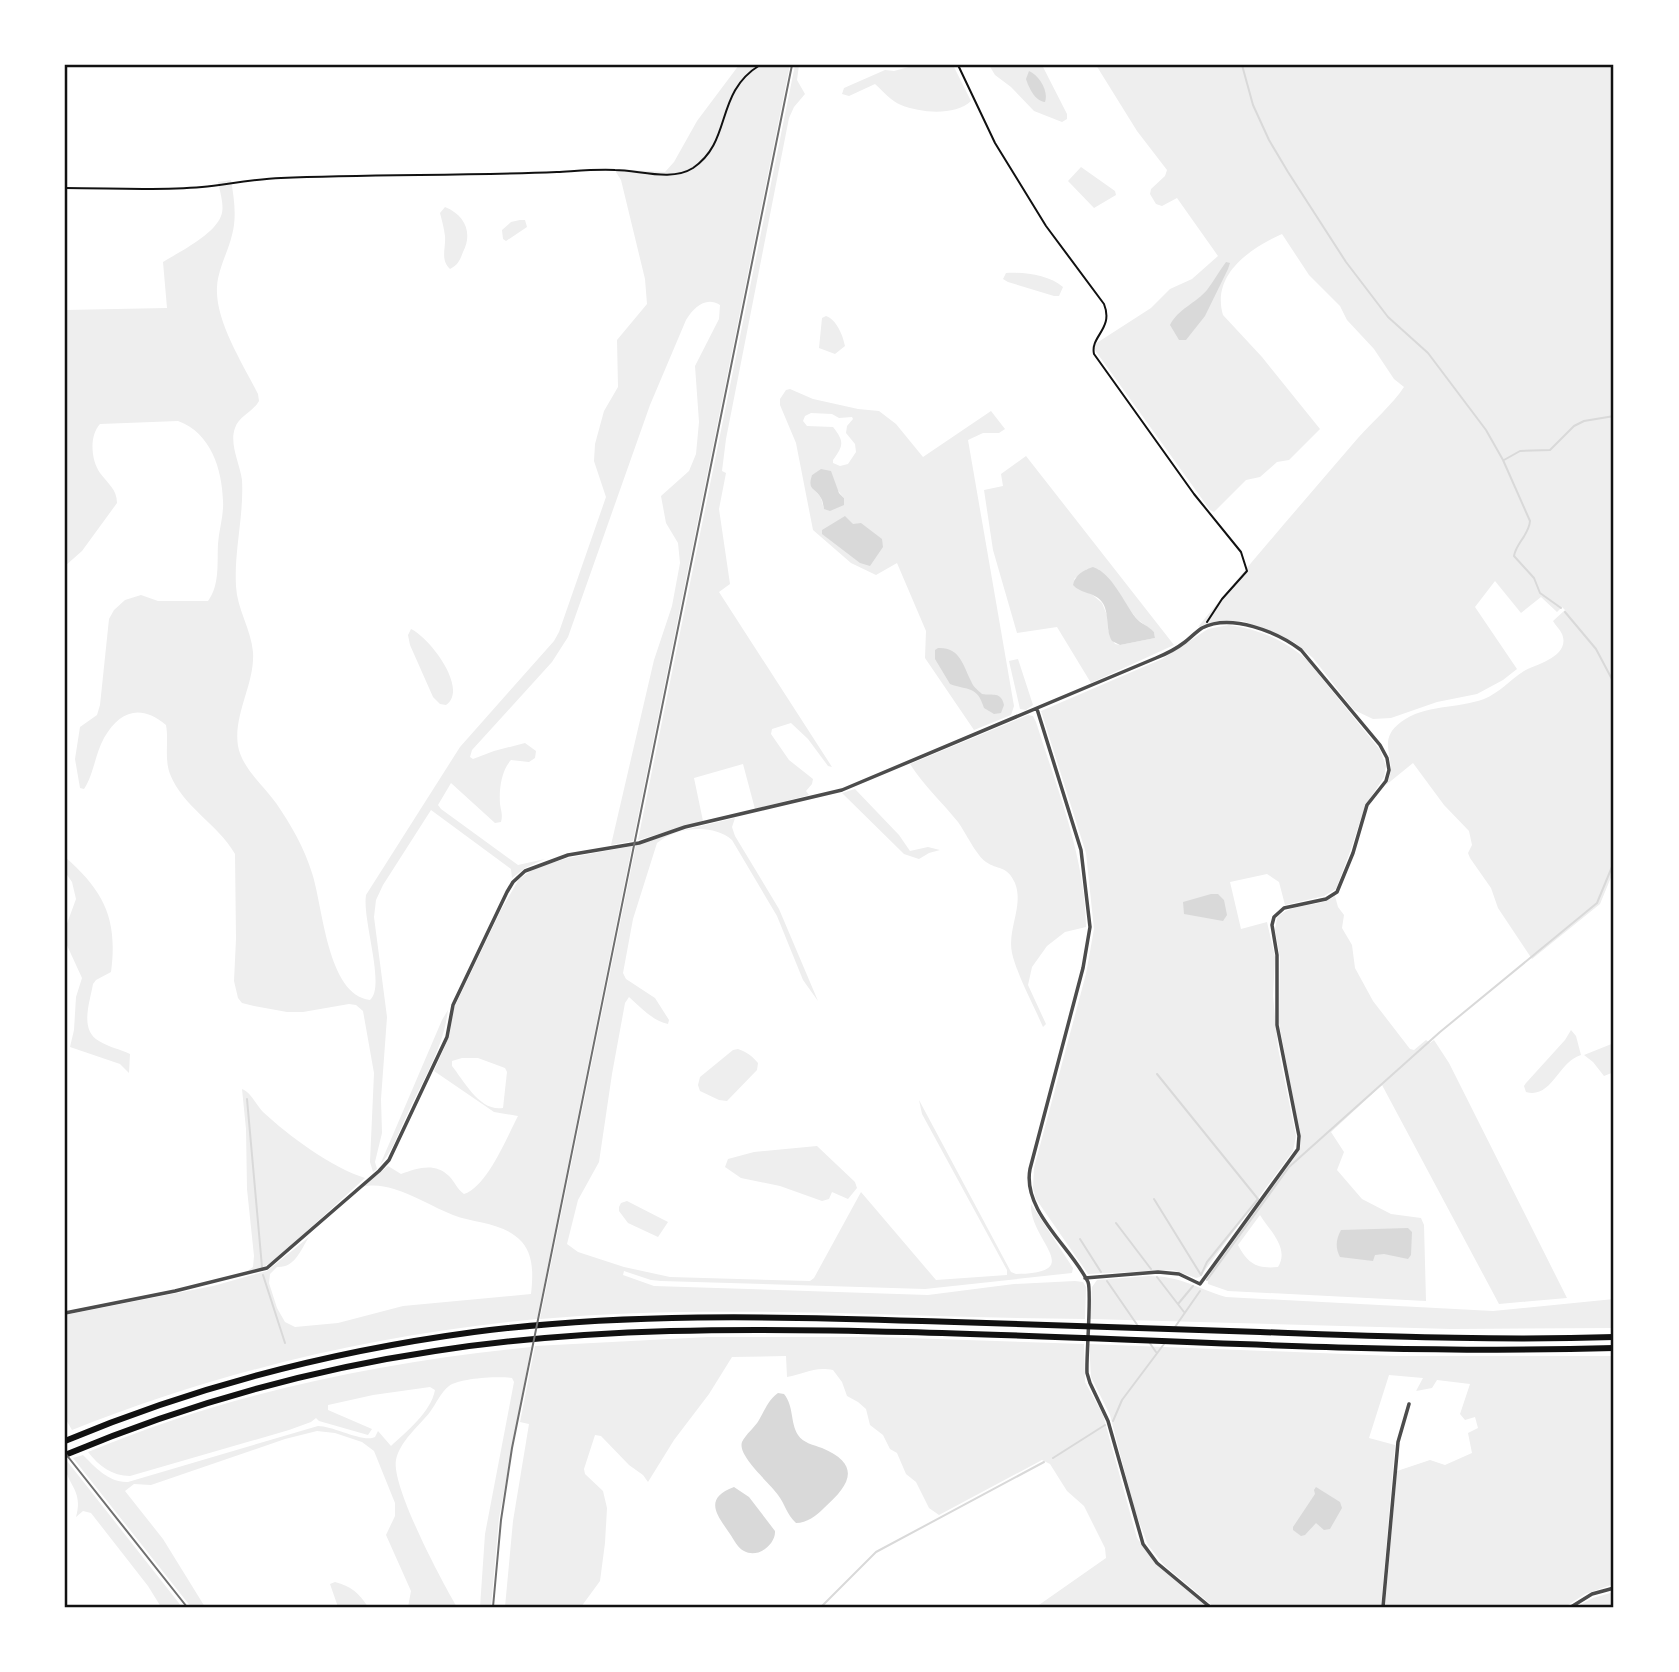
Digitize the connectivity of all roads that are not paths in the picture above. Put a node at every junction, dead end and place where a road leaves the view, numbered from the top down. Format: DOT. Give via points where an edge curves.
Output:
graph roads {
  1 [pos="1037,709"];
  2 [pos="1085,1278"];
  3 [pos="65,1313"];
  4 [pos="1614,1335"];
  5 [pos="1614,1350"];
  6 [pos="1409,1404"];
  7 [pos="65,1441"];
  8 [pos="65,1455"];
  9 [pos="1614,1588"];
  10 [pos="1210,1607"];
  11 [pos="1382,1607"];
  12 [pos="1571,1607"];
  1 -- 2 [label="street" via="1081,850 1090,927 1029,1186 1036,1207"];
  1 -- 2 [label="street" via="1167,653 1202,628 1223,623 1247,626 1301,650 1380,745 1389,764 1388,775 1367,805 1337,892 1284,908 1274,916 1277,1025 1299,1136 1295,1154 1200,1284 1180,1274 1158,1272"];
  1 -- 3 [label="street" via="842,790 685,827 639,843 568,855 525,871 513,882 495,916 453,1005 447,1037 432,1072 394,1151 379,1171 262,1271"];
  2 -- 10 [label="street" via="1089,1288 1087,1373 1108,1421 1141,1539 1157,1563"];
  4 -- 7 [label="highway" via="1476,1338 750,1318 528,1326 407,1342 283,1368 197,1392"];
  5 -- 8 [label="highway" via="762,1330 550,1338 436,1351 322,1372 235,1394"];
  6 -- 11 [label="street" via="1398,1442"];
  9 -- 12 [label="street"];
}
